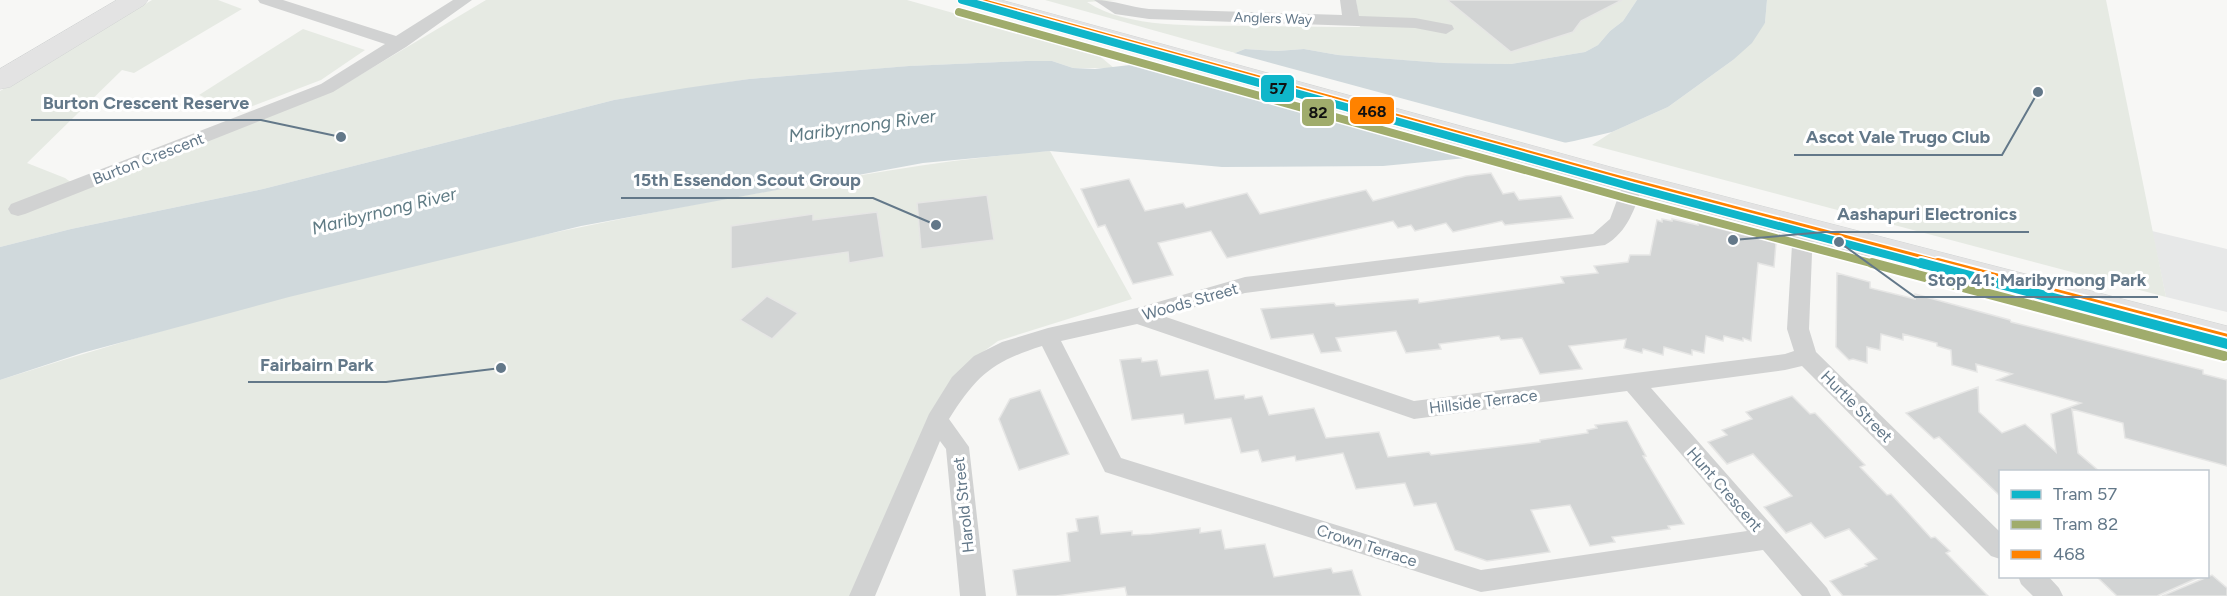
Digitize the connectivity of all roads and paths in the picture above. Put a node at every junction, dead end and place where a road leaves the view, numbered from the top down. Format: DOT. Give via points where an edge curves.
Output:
graph roads {
  1 [pos="135,0"];
  2 [pos="266,0"];
  3 [pos="464,0"];
  4 [pos="972,0"];
  5 [pos="1102,0"];
  6 [pos="1348,0"];
  7 [pos="1351,21"];
  8 [pos="1446,29"];
  9 [pos="400,43"];
  10 [pos="0,81"];
  11 [pos="1633,184"];
  12 [pos="18,208"];
  13 [pos="1803,228"];
  14 [pos="1137,316"];
  15 [pos="1048,336"];
  16 [pos="2227,339"];
  17 [pos="1806,356"];
  18 [pos="1632,382"];
  19 [pos="937,420"];
  20 [pos="1768,539"];
  21 [pos="1999,546"];
  22 [pos="2032,578"];
  23 [pos="862,596"];
  24 [pos="973,596"];
  25 [pos="1818,596"];
  26 [pos="2049,596"];
  1 -- 10 [label="main road"];
  2 -- 9 [label="street"];
  3 -- 9 [label="street, Burton Crescent"];
  4 -- 11 [label="main road"];
  5 -- 7 [label="street, Anglers Way" via="1121,11 1149,14"];
  6 -- 7 [label="street"];
  7 -- 8 [label="street, Anglers Way"];
  9 -- 12 [label="street, Burton Crescent" via="327,88"];
  11 -- 13 [label="main road"];
  11 -- 14 [label="street, Woods Street" via="1620,219 1612,231 1598,240 1245,285"];
  13 -- 16 [label="main road"];
  13 -- 17 [label="street, Hurtle Street" via="1798,329"];
  14 -- 15 [label="street, Woods Street"];
  14 -- 18 [label="street, Hillside Terrace" via="1414,410"];
  15 -- 19 [label="street, Woods Street" via="982,362 960,383"];
  15 -- 20 [label="street, Crown Terrace" via="1113,465 1481,581"];
  17 -- 18 [label="street, Hillside Terrace"];
  17 -- 21 [label="street, Hurtle Street"];
  18 -- 20 [label="street, Hunt Crescent"];
  19 -- 23 [label="street, Woods Street"];
  19 -- 24 [label="street, Harold Street" via="957,447"];
  20 -- 25 [label="street, Hunt Crescent"];
  22 -- 26 [label="street"];
}
